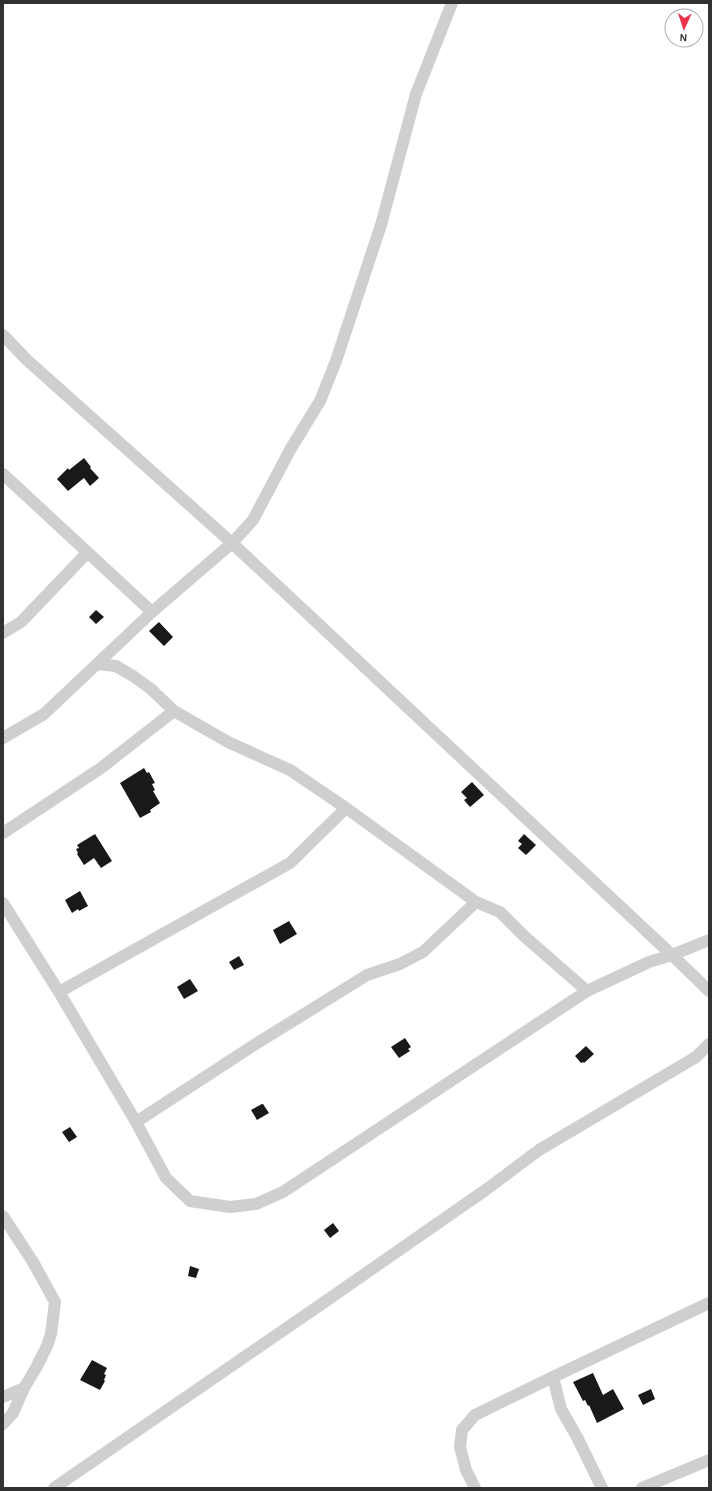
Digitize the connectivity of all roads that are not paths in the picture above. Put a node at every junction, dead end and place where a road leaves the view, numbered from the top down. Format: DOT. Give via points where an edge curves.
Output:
graph roads {
  1 [pos="452,3"];
  2 [pos="3,335"];
  3 [pos="3,474"];
  4 [pos="232,543"];
  5 [pos="88,553"];
  6 [pos="152,612"];
  7 [pos="3,633"];
  8 [pos="98,664"];
  9 [pos="174,711"];
  10 [pos="3,738"];
  11 [pos="346,808"];
  12 [pos="3,833"];
  13 [pos="476,902"];
  14 [pos="3,903"];
  15 [pos="709,940"];
  16 [pos="672,955"];
  17 [pos="587,991"];
  18 [pos="709,991"];
  19 [pos="59,992"];
  20 [pos="709,1044"];
  21 [pos="136,1122"];
  22 [pos="3,1216"];
  23 [pos="709,1303"];
  24 [pos="553,1377"];
  25 [pos="24,1388"];
  26 [pos="3,1397"];
  27 [pos="3,1424"];
  28 [pos="709,1460"];
  29 [pos="54,1488"];
  30 [pos="475,1488"];
  31 [pos="602,1488"];
  32 [pos="642,1488"];
  1 -- 4 [label="street" via="416,94 381,225 320,401 290,450 253,520"];
  2 -- 4 [label="street" via="33,366"];
  3 -- 5 [label="street"];
  4 -- 6 [label="street"];
  4 -- 16 [label="street"];
  5 -- 6 [label="street"];
  5 -- 7 [label="street" via="21,622"];
  6 -- 8 [label="street"];
  8 -- 9 [label="street" via="116,666 133,676"];
  8 -- 10 [label="street" via="44,714"];
  9 -- 11 [label="street" via="228,742 290,770"];
  9 -- 12 [label="street" via="101,768"];
  11 -- 13 [label="street"];
  11 -- 19 [label="street" via="290,862"];
  13 -- 17 [label="street" via="500,912"];
  13 -- 21 [label="street" via="423,952 400,964 367,975"];
  14 -- 19 [label="street"];
  15 -- 16 [label="street"];
  16 -- 17 [label="street" via="648,962"];
  16 -- 18 [label="street"];
  17 -- 21 [label="street" via="284,1192 256,1204 230,1207 190,1201 166,1178"];
  19 -- 21 [label="street"];
  20 -- 29 [label="street" via="696,1057 540,1150"];
  22 -- 25 [label="street" via="34,1262 55,1302 47,1346"];
  23 -- 24 [label="street"];
  24 -- 30 [label="street" via="475,1415 462,1430 460,1447 466,1470"];
  24 -- 31 [label="street" via="561,1409"];
  25 -- 26 [label="street"];
  25 -- 27 [label="street" via="13,1413"];
  28 -- 32 [label="street"];
}
